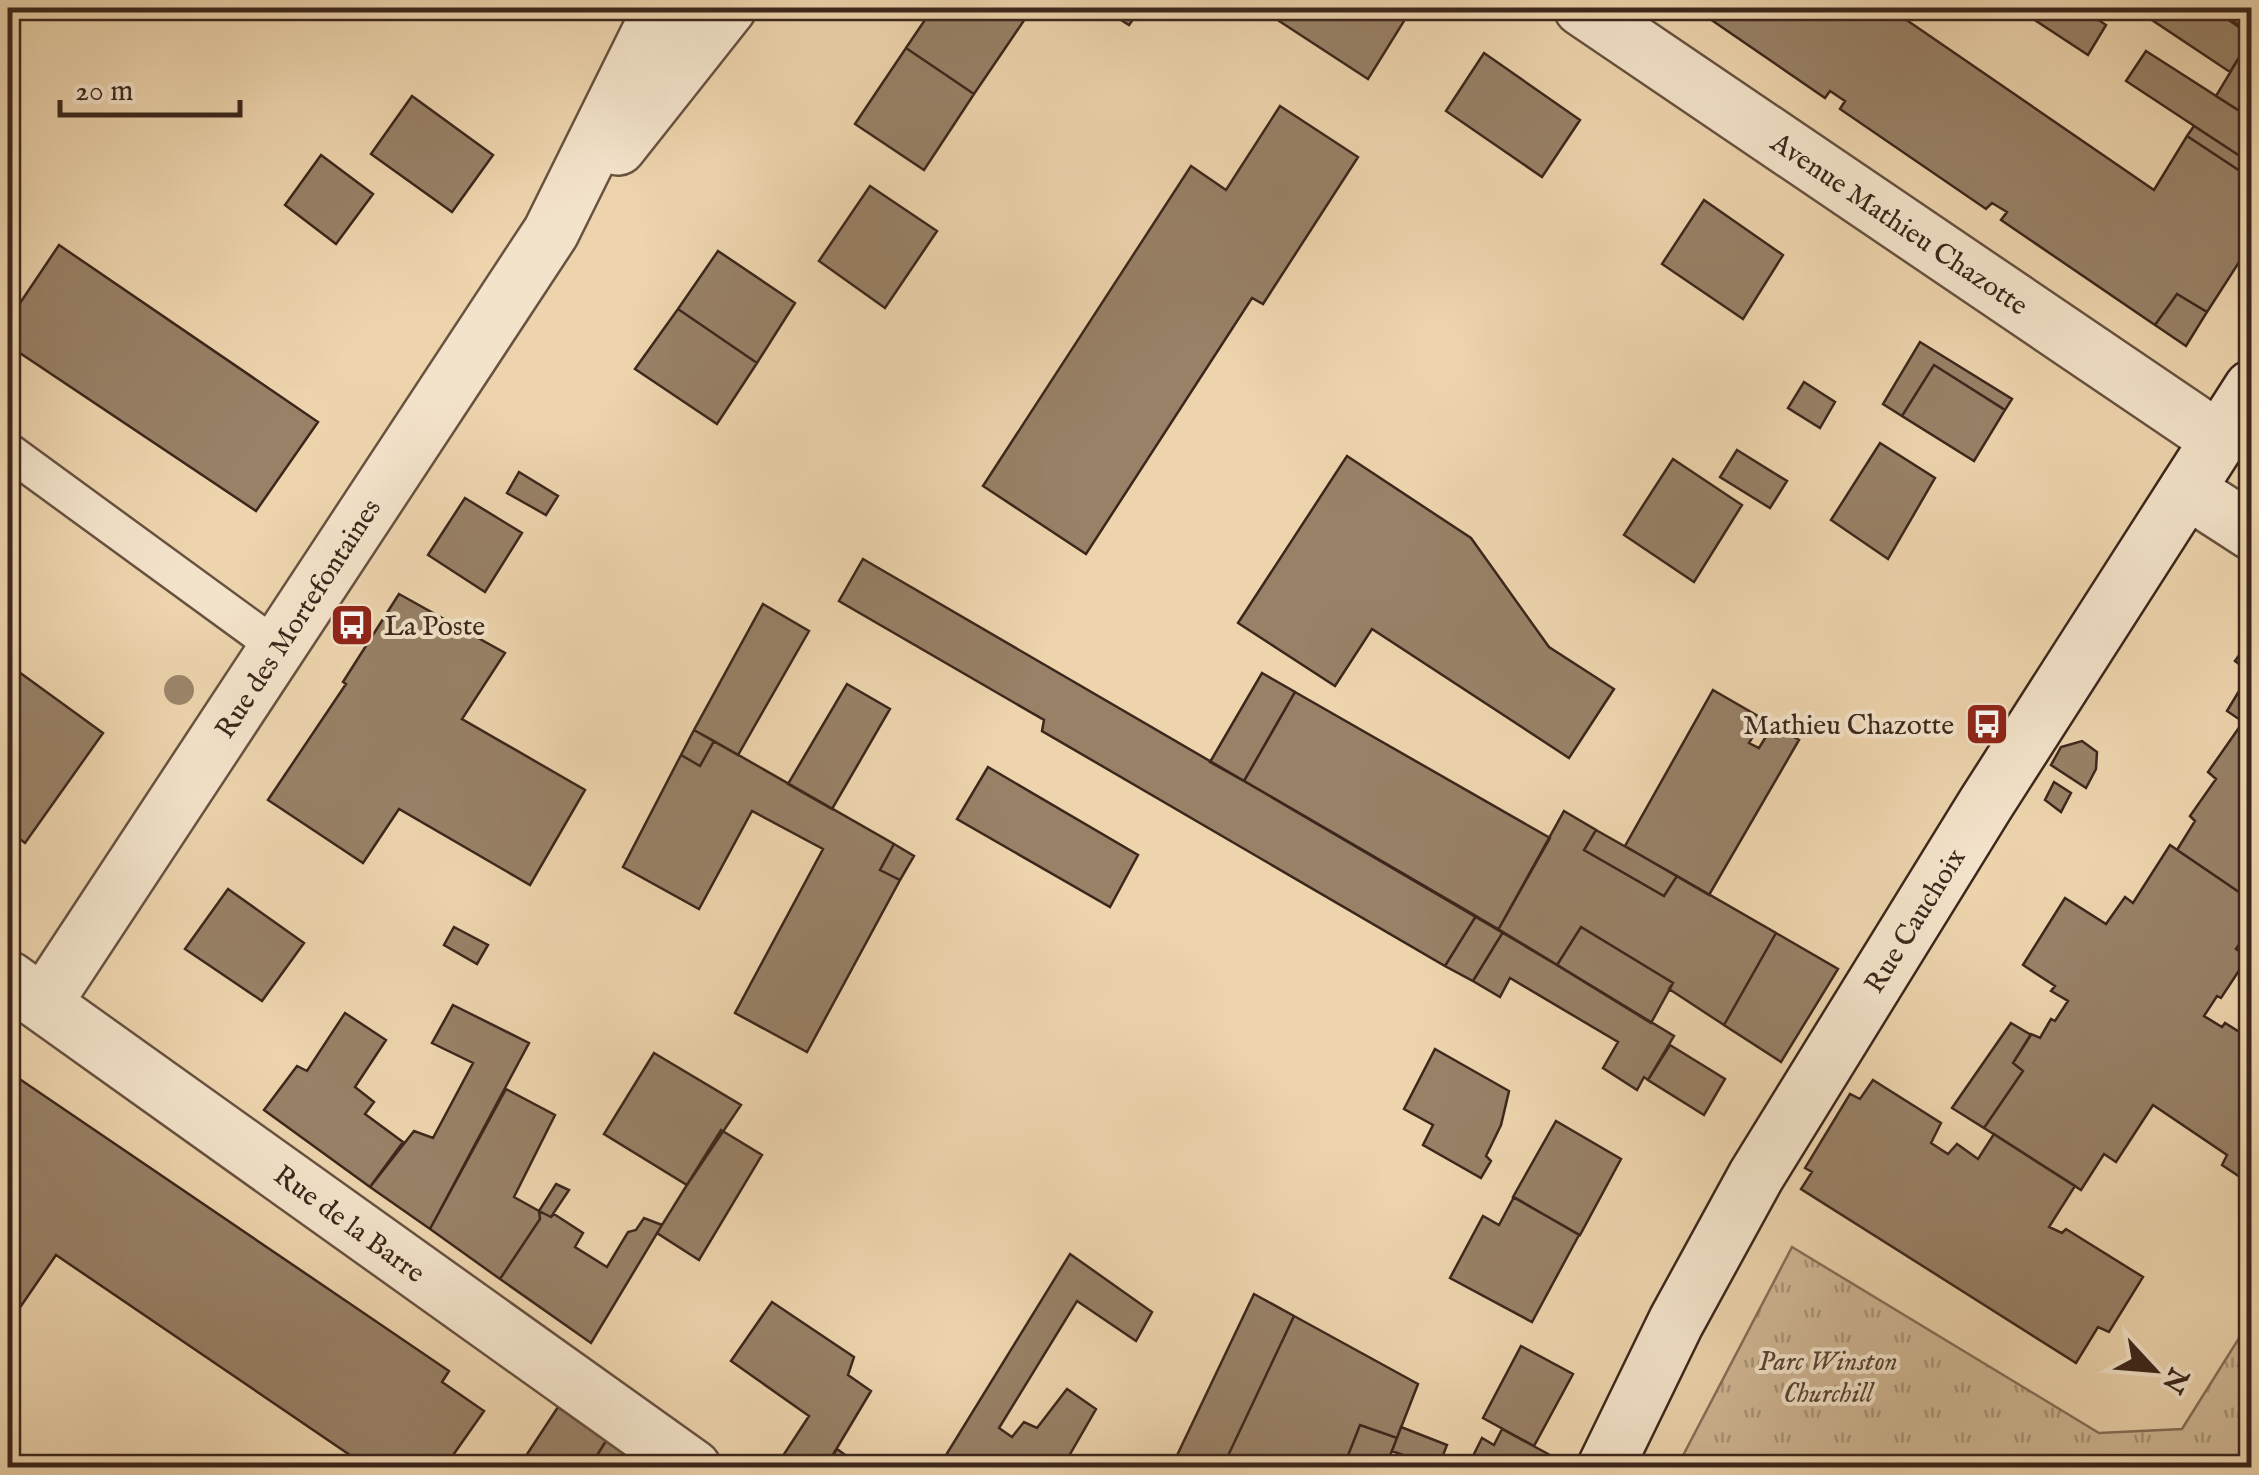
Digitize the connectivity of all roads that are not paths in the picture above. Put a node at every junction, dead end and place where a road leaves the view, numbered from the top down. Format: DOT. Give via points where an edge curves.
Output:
graph roads {
  1 [pos="662,8"];
  2 [pos="728,8"];
  3 [pos="1582,8"];
  4 [pos="551,232"];
  5 [pos="2252,388"];
  6 [pos="2218,439"];
  7 [pos="8,452"];
  8 [pos="2187,490"];
  9 [pos="2252,532"];
  10 [pos="278,648"];
  11 [pos="25,992"];
  12 [pos="692,1468"];
  13 [pos="1604,1468"];
  1 -- 4 [label="street, Rue des Mortefontaines"];
  2 -- 4 [label="street, Rue des Mortefontaines"];
  3 -- 6 [label="street, Avenue Mathieu Chazotte"];
  4 -- 10 [label="street, Rue des Mortefontaines"];
  5 -- 6 [label="street, Rue Cauchoix"];
  6 -- 8 [label="street, Rue Cauchoix"];
  7 -- 10 [label="lane"];
  8 -- 9 [label="street"];
  8 -- 13 [label="street, Rue Cauchoix" via="1756,1176"];
  10 -- 11 [label="street, Rue des Mortefontaines"];
  11 -- 12 [label="street, Rue de la Barre"];
}
